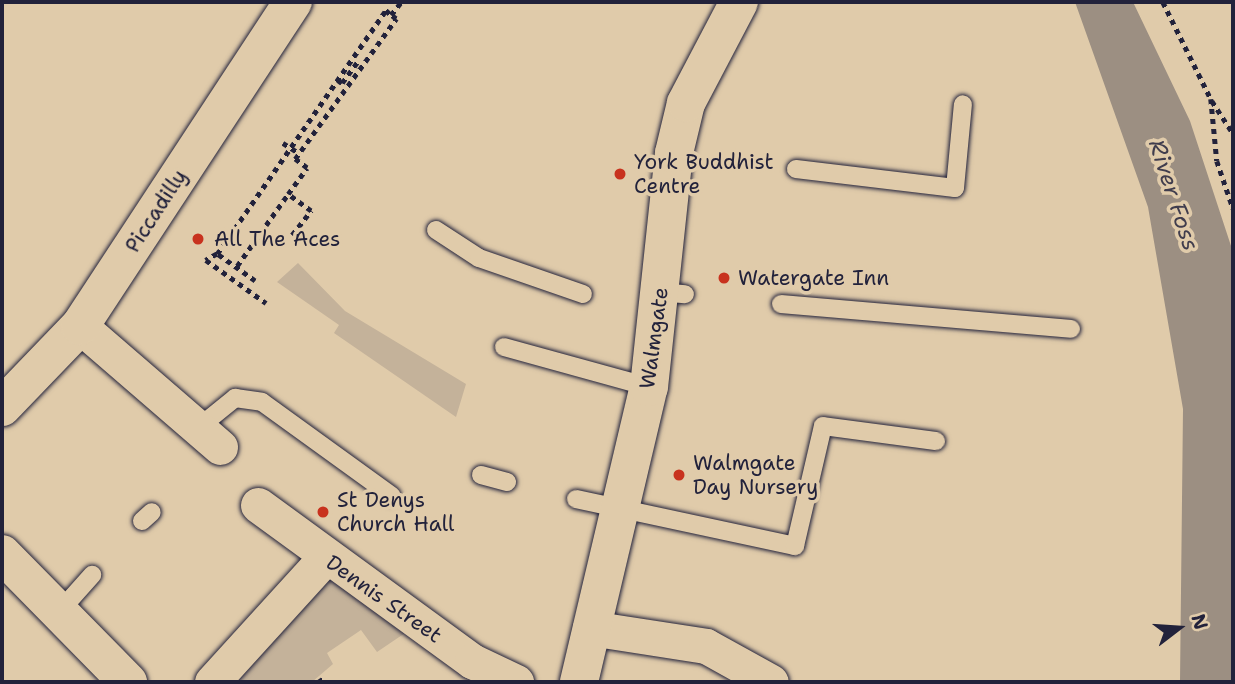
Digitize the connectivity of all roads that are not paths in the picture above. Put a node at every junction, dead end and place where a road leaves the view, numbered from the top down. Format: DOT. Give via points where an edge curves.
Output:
graph roads {
  1 [pos="293,2"];
  2 [pos="739,2"];
  3 [pos="962,104"];
  4 [pos="796,169"];
  5 [pos="436,229"];
  6 [pos="583,294"];
  7 [pos="781,304"];
  8 [pos="80,326"];
  9 [pos="1071,329"];
  10 [pos="504,347"];
  11 [pos="649,387"];
  12 [pos="2,407"];
  13 [pos="209,438"];
  14 [pos="936,441"];
  15 [pos="481,475"];
  16 [pos="507,482"];
  17 [pos="392,496"];
  18 [pos="576,499"];
  19 [pos="258,505"];
  20 [pos="620,510"];
  21 [pos="2,554"];
  22 [pos="325,558"];
  23 [pos="92,575"];
  24 [pos="59,612"];
  25 [pos="590,628"];
  26 [pos="125,681"];
  27 [pos="212,682"];
  28 [pos="516,682"];
  29 [pos="579,682"];
  30 [pos="771,682"];
  1 -- 8 [label="street, Piccadilly"];
  2 -- 11 [label="street, Walmgate" via="686,103 686,154"];
  3 -- 4 [label="lane" via="955,188"];
  5 -- 6 [label="lane" via="479,258"];
  7 -- 9 [label="lane"];
  8 -- 12 [label="street, Piccadilly"];
  8 -- 13 [label="street"];
  10 -- 11 [label="lane"];
  11 -- 20 [label="street, Walmgate"];
  13 -- 17 [label="lane" via="235,398 262,402"];
  14 -- 20 [label="lane" via="823,426 795,546"];
  15 -- 16 [label="lane"];
  18 -- 20 [label="lane"];
  19 -- 22 [label="street, Dennis Street"];
  20 -- 25 [label="street, Walmgate"];
  21 -- 24 [label="street"];
  22 -- 27 [label="street"];
  22 -- 28 [label="street, Dennis Street" via="472,661"];
  23 -- 24 [label="lane"];
  24 -- 26 [label="street"];
  25 -- 29 [label="street, Walmgate"];
  25 -- 30 [label="street" via="706,646"];
}
